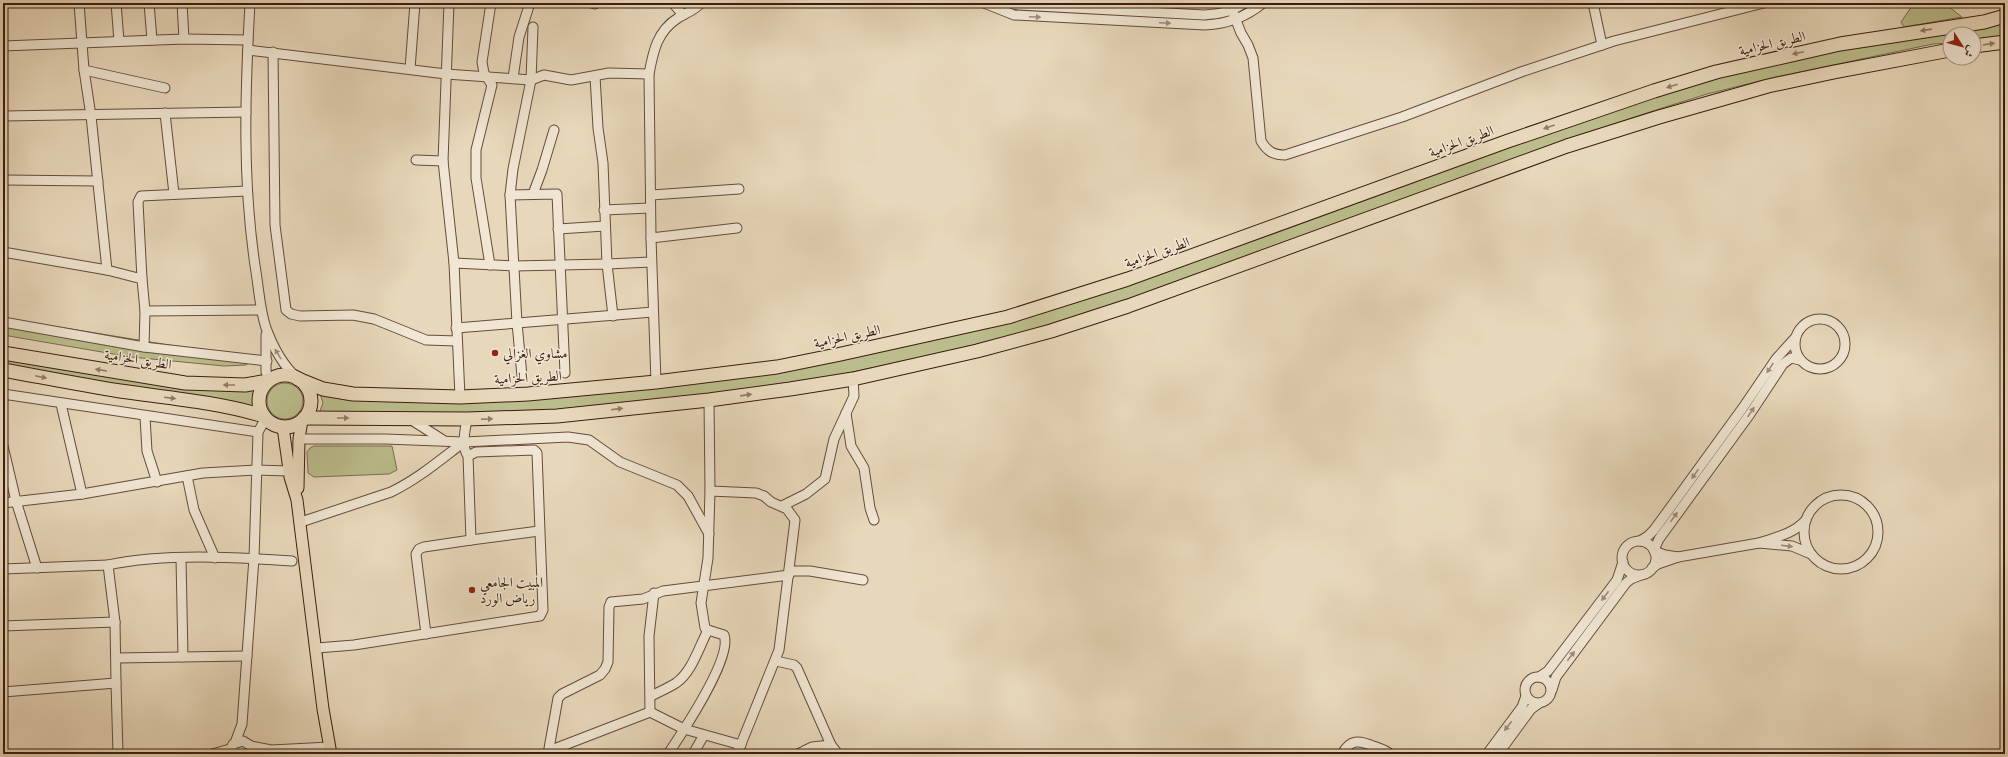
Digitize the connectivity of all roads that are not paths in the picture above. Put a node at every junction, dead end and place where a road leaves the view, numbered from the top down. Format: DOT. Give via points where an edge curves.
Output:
graph roads {
  1 [pos="79,3"];
  2 [pos="116,3"];
  3 [pos="149,3"];
  4 [pos="182,3"];
  5 [pos="250,3"];
  6 [pos="415,3"];
  7 [pos="449,3"];
  8 [pos="491,3"];
  9 [pos="530,3"];
  10 [pos="672,3"];
  11 [pos="702,3"];
  12 [pos="984,3"];
  13 [pos="1008,3"];
  14 [pos="1244,3"];
  15 [pos="1262,3"];
  16 [pos="1593,3"];
  17 [pos="1764,3"];
  18 [pos="1232,10"];
  19 [pos="683,15"];
  20 [pos="2005,16"];
  21 [pos="1235,19"];
  22 [pos="533,27"];
  23 [pos="184,38"];
  24 [pos="119,40"];
  25 [pos="152,40"];
  26 [pos="248,40"];
  27 [pos="2005,42"];
  28 [pos="82,43"];
  29 [pos="1602,45"];
  30 [pos="1982,45"];
  31 [pos="3,46"];
  32 [pos="248,50"];
  33 [pos="273,52"];
  34 [pos="1942,52"];
  35 [pos="410,69"];
  36 [pos="84,70"];
  37 [pos="446,74"];
  38 [pos="649,74"];
  39 [pos="488,76"];
  40 [pos="595,76"];
  41 [pos="513,78"];
  42 [pos="530,80"];
  43 [pos="165,88"];
  44 [pos="246,112"];
  45 [pos="165,113"];
  46 [pos="3,116"];
  47 [pos="92,116"];
  48 [pos="554,130"];
  49 [pos="416,160"];
  50 [pos="443,161"];
  51 [pos="3,180"];
  52 [pos="98,181"];
  53 [pos="739,189"];
  54 [pos="247,190"];
  55 [pos="174,194"];
  56 [pos="533,194"];
  57 [pos="510,195"];
  58 [pos="651,195"];
  59 [pos="650,208"];
  60 [pos="604,210"];
  61 [pos="605,226"];
  62 [pos="737,228"];
  63 [pos="558,229"];
  64 [pos="650,238"];
  65 [pos="3,252"];
  66 [pos="651,262"];
  67 [pos="454,263"];
  68 [pos="607,264"];
  69 [pos="490,265"];
  70 [pos="560,265"];
  71 [pos="514,266"];
  72 [pos="107,270"];
  73 [pos="142,279"];
  74 [pos="262,310"];
  75 [pos="144,311"];
  76 [pos="653,312"];
  77 [pos="613,316"];
  78 [pos="563,320"];
  79 [pos="3,322"];
  80 [pos="517,323"];
  81 [pos="266,328"];
  82 [pos="456,328"];
  83 [pos="1795,338"];
  84 [pos="457,341"];
  85 [pos="144,347"];
  86 [pos="3,353"];
  87 [pos="1800,360"];
  88 [pos="267,361"];
  89 [pos="3,370"];
  90 [pos="565,373"];
  91 [pos="522,376"];
  92 [pos="297,378"];
  93 [pos="853,378"];
  94 [pos="269,380"];
  95 [pos="656,382"];
  96 [pos="3,394"];
  97 [pos="460,397"];
  98 [pos="709,400"];
  99 [pos="61,404"];
  100 [pos="846,413"];
  101 [pos="145,416"];
  102 [pos="265,417"];
  103 [pos="303,419"];
  104 [pos="408,419"];
  105 [pos="467,419"];
  106 [pos="283,427"];
  107 [pos="258,432"];
  108 [pos="298,439"];
  109 [pos="444,440"];
  110 [pos="464,442"];
  111 [pos="3,446"];
  112 [pos="468,456"];
  113 [pos="256,470"];
  114 [pos="289,471"];
  115 [pos="187,476"];
  116 [pos="157,482"];
  117 [pos="710,491"];
  118 [pos="82,494"];
  119 [pos="297,500"];
  120 [pos="16,501"];
  121 [pos="3,503"];
  122 [pos="782,506"];
  123 [pos="874,520"];
  124 [pos="1806,520"];
  125 [pos="301,522"];
  126 [pos="539,531"];
  127 [pos="709,534"];
  128 [pos="471,540"];
  129 [pos="1640,541"];
  130 [pos="1759,543"];
  131 [pos="1654,551"];
  132 [pos="1811,554"];
  133 [pos="1678,557"];
  134 [pos="180,558"];
  135 [pos="215,558"];
  136 [pos="254,558"];
  137 [pos="292,560"];
  138 [pos="1623,562"];
  139 [pos="108,565"];
  140 [pos="37,568"];
  141 [pos="1652,568"];
  142 [pos="3,569"];
  143 [pos="790,573"];
  144 [pos="1641,575"];
  145 [pos="863,580"];
  146 [pos="704,586"];
  147 [pos="654,593"];
  148 [pos="115,622"];
  149 [pos="3,626"];
  150 [pos="708,630"];
  151 [pos="426,634"];
  152 [pos="316,648"];
  153 [pos="247,656"];
  154 [pos="183,657"];
  155 [pos="116,658"];
  156 [pos="776,661"];
  157 [pos="1539,677"];
  158 [pos="116,683"];
  159 [pos="1552,690"];
  160 [pos="3,692"];
  161 [pos="651,696"];
  162 [pos="1526,696"];
  163 [pos="1538,704"];
  164 [pos="650,712"];
  165 [pos="242,724"];
  166 [pos="684,729"];
  167 [pos="704,735"];
  168 [pos="831,745"];
  169 [pos="232,748"];
  170 [pos="250,748"];
  171 [pos="271,750"];
  172 [pos="739,750"];
  173 [pos="330,751"];
  174 [pos="549,752"];
  175 [pos="118,754"];
  176 [pos="212,754"];
  177 [pos="262,754"];
  178 [pos="668,754"];
  179 [pos="693,754"];
  180 [pos="798,754"];
  181 [pos="838,754"];
  182 [pos="1342,754"];
  183 [pos="1390,754"];
  184 [pos="1487,754"];
  185 [pos="1498,754"];
  1 -- 28 [label="street"];
  2 -- 24 [label="street"];
  3 -- 25 [label="street"];
  4 -- 23 [label="street"];
  5 -- 26 [label="street"];
  6 -- 35 [label="street"];
  7 -- 37 [label="street"];
  8 -- 39 [label="street" via="482,62 484,73"];
  9 -- 41 [label="street" via="519,37"];
  10 -- 19 [label="street"];
  11 -- 19 [label="street" via="698,8"];
  12 -- 21 [label="street, one-way" via="1001,11 1026,16 1205,25 1217,25"];
  13 -- 18 [label="street" via="1204,15"];
  14 -- 18 [label="street"];
  15 -- 21 [label="street"];
  16 -- 29 [label="street"];
  17 -- 29 [label="street"];
  18 -- 21 [label="street"];
  19 -- 38 [label="street" via="670,24 657,39"];
  20 -- 95 [label="highway, الطريق الحزامية, one-way" via="1984,22 1888,36 1764,60 1682,82 1508,141 1128,279 1008,317 849,353 777,366"];
  21 -- 29 [label="street" via="1253,58 1261,141 1276,155 1285,155 1402,117 1521,72"];
  22 -- 42 [label="street"];
  23 -- 25 [label="street"];
  23 -- 26 [label="street"];
  24 -- 25 [label="street"];
  24 -- 28 [label="street"];
  26 -- 32 [label="street"];
  30 -- 27 [label="highway, one-way"];
  28 -- 31 [label="street"];
  28 -- 36 [label="street"];
  32 -- 33 [label="street"];
  32 -- 44 [label="street"];
  33 -- 35 [label="street"];
  33 -- 84 [label="street" via="275,225 286,310 300,316 353,315 374,319 426,340"];
  34 -- 93 [label="highway" via="1768,86 1659,117 1567,146 1286,250 1051,331 977,351"];
  35 -- 37 [label="street"];
  36 -- 43 [label="street"];
  36 -- 47 [label="street"];
  37 -- 39 [label="street"];
  37 -- 50 [label="street"];
  38 -- 40 [label="street" via="609,73"];
  38 -- 58 [label="street"];
  39 -- 41 [label="street"];
  39 -- 69 [label="street" via="492,85 478,138 476,164"];
  40 -- 42 [label="street" via="571,80 544,75"];
  40 -- 60 [label="street" via="603,163"];
  41 -- 42 [label="street"];
  42 -- 57 [label="street"];
  44 -- 45 [label="street"];
  44 -- 54 [label="street"];
  45 -- 47 [label="street"];
  45 -- 55 [label="street"];
  46 -- 47 [label="street"];
  47 -- 52 [label="street"];
  48 -- 56 [label="street"];
  49 -- 50 [label="street"];
  50 -- 67 [label="street"];
  51 -- 52 [label="street"];
  52 -- 72 [label="street"];
  53 -- 58 [label="street"];
  54 -- 55 [label="street"];
  54 -- 74 [label="street"];
  55 -- 73 [label="street" via="144,195 139,199"];
  56 -- 57 [label="street"];
  56 -- 63 [label="street" via="557,194"];
  57 -- 71 [label="street"];
  58 -- 59 [label="street"];
  59 -- 60 [label="street"];
  59 -- 64 [label="street"];
  60 -- 61 [label="street"];
  61 -- 63 [label="street"];
  61 -- 68 [label="street"];
  62 -- 64 [label="street"];
  63 -- 70 [label="street"];
  64 -- 66 [label="street"];
  65 -- 72 [label="street"];
  66 -- 68 [label="street"];
  66 -- 76 [label="street"];
  67 -- 69 [label="street"];
  67 -- 82 [label="street"];
  68 -- 70 [label="street"];
  68 -- 77 [label="street"];
  69 -- 71 [label="street"];
  70 -- 71 [label="street"];
  70 -- 78 [label="street"];
  71 -- 80 [label="street"];
  72 -- 73 [label="street"];
  73 -- 75 [label="street"];
  74 -- 75 [label="street"];
  74 -- 81 [label="street"];
  75 -- 85 [label="street"];
  76 -- 77 [label="street"];
  76 -- 95 [label="street"];
  77 -- 78 [label="street"];
  78 -- 80 [label="street"];
  78 -- 90 [label="street"];
  79 -- 85 [label="street" via="92,340"];
  80 -- 82 [label="street"];
  80 -- 91 [label="street"];
  81 -- 88 [label="street"];
  92 -- 81 [label="street, one-way" via="287,369"];
  82 -- 84 [label="street"];
  83 -- 87 [label="street" via="1794,347"];
  83 -- 87 [label="street" via="1805,324 1818,319 1832,322 1840,328 1844,337 1844,353 1840,361 1833,366 1824,370 1814,369"];
  83 -- 129 [label="street, one-way" via="1776,359 1654,530"];
  84 -- 97 [label="street"];
  85 -- 88 [label="street"];
  94 -- 86 [label="highway, الطريق الحزامية, one-way" via="245,385 185,383"];
  131 -- 87 [label="street, one-way" via="1658,539 1750,414 1783,364 1791,358"];
  88 -- 94 [label="street" via="266,372"];
  89 -- 102 [label="highway, one-way" via="86,386 206,402"];
  92 -- 94 [label="highway, الطريق الحزامية" via="285,375"];
  92 -- 97 [label="highway, الطريق الحزامية" via="323,389 346,394"];
  92 -- 103 [label="highway" via="311,397 308,412"];
  98 -- 93 [label="highway, one-way"];
  93 -- 100 [label="street" via="854,396"];
  94 -- 102 [label="highway" via="263,387 259,402"];
  95 -- 97 [label="highway, الطريق الحزامية" via="566,391"];
  96 -- 99 [label="street"];
  105 -- 98 [label="highway, one-way" via="557,416"];
  98 -- 117 [label="street"];
  99 -- 101 [label="street"];
  99 -- 118 [label="street"];
  100 -- 122 [label="street" via="834,439 825,479 806,494"];
  100 -- 123 [label="street" via="851,446 864,468"];
  101 -- 107 [label="street"];
  101 -- 116 [label="street" via="147,451"];
  102 -- 106 [label="highway"];
  102 -- 107 [label="street"];
  103 -- 104 [label="highway, one-way"];
  103 -- 106 [label="highway" via="296,424"];
  103 -- 108 [label="main road"];
  104 -- 105 [label="highway"];
  104 -- 109 [label="street"];
  105 -- 110 [label="street"];
  106 -- 114 [label="main road"];
  107 -- 113 [label="street"];
  108 -- 109 [label="street"];
  108 -- 119 [label="main road"];
  109 -- 110 [label="street"];
  110 -- 112 [label="street"];
  110 -- 125 [label="street" via="422,475 398,489"];
  110 -- 127 [label="street" via="568,437 589,440 620,462 677,485 688,496"];
  111 -- 120 [label="street"];
  112 -- 126 [label="street" via="476,452 536,451"];
  112 -- 128 [label="street"];
  113 -- 114 [label="street"];
  113 -- 115 [label="street" via="221,471"];
  113 -- 136 [label="street"];
  114 -- 119 [label="main road"];
  115 -- 116 [label="street"];
  115 -- 135 [label="street" via="194,510"];
  116 -- 118 [label="street"];
  117 -- 122 [label="street" via="756,493"];
  117 -- 127 [label="street"];
  118 -- 120 [label="street"];
  119 -- 125 [label="main road"];
  120 -- 121 [label="street"];
  120 -- 140 [label="street"];
  122 -- 143 [label="street" via="795,520"];
  124 -- 130 [label="street" via="1790,533"];
  124 -- 132 [label="street" via="1804,534"];
  124 -- 132 [label="street" via="1813,508 1824,499 1845,496 1865,504 1876,523 1875,545 1867,558 1855,566 1841,569 1827,566"];
  125 -- 152 [label="main road"];
  126 -- 128 [label="street"];
  126 -- 151 [label="street" via="543,610 540,616"];
  127 -- 146 [label="street"];
  128 -- 151 [label="street" via="424,547 416,554"];
  129 -- 131 [label="street"];
  129 -- 138 [label="street" via="1633,542 1625,548"];
  130 -- 132 [label="street, one-way" via="1792,546"];
  130 -- 133 [label="street"];
  131 -- 133 [label="street"];
  131 -- 141 [label="street" via="1656,558"];
  133 -- 141 [label="street"];
  134 -- 135 [label="street"];
  134 -- 139 [label="street" via="129,560"];
  134 -- 154 [label="street"];
  135 -- 136 [label="street"];
  136 -- 137 [label="street"];
  136 -- 153 [label="street"];
  138 -- 144 [label="street" via="1628,570"];
  138 -- 157 [label="street, one-way" via="1617,580 1548,671"];
  139 -- 140 [label="street"];
  139 -- 148 [label="street"];
  140 -- 142 [label="street"];
  141 -- 144 [label="street"];
  143 -- 145 [label="street" via="810,571"];
  143 -- 146 [label="street"];
  143 -- 156 [label="street"];
  159 -- 144 [label="street, one-way" via="1556,677 1626,583"];
  146 -- 147 [label="street"];
  146 -- 150 [label="street" via="701,603 703,625"];
  147 -- 161 [label="street" via="649,636"];
  147 -- 174 [label="street" via="642,599 610,604 607,666 600,675 558,698"];
  148 -- 149 [label="street"];
  148 -- 155 [label="street"];
  150 -- 161 [label="street" via="682,678"];
  150 -- 166 [label="street" via="724,635 725,646 720,664"];
  151 -- 152 [label="street"];
  152 -- 173 [label="main road"];
  153 -- 154 [label="street"];
  153 -- 165 [label="street"];
  154 -- 155 [label="street"];
  155 -- 158 [label="street"];
  156 -- 168 [label="street" via="797,668"];
  156 -- 172 [label="street"];
  157 -- 159 [label="street" via="1548,681"];
  157 -- 162 [label="street" via="1528,682"];
  158 -- 160 [label="street"];
  158 -- 175 [label="street"];
  159 -- 163 [label="street" via="1546,702"];
  161 -- 164 [label="street"];
  162 -- 163 [label="street"];
  162 -- 184 [label="street, one-way" via="1522,707"];
  163 -- 185 [label="street" via="1531,709"];
  164 -- 166 [label="street"];
  164 -- 174 [label="street"];
  165 -- 169 [label="street"];
  165 -- 170 [label="street"];
  166 -- 167 [label="street"];
  166 -- 178 [label="street"];
  167 -- 172 [label="street"];
  167 -- 179 [label="street"];
  168 -- 180 [label="street" via="812,747"];
  168 -- 181 [label="street"];
  169 -- 170 [label="street"];
  169 -- 176 [label="street"];
  170 -- 171 [label="street"];
  171 -- 173 [label="street"];
  171 -- 177 [label="street"];
  182 -- 183 [label="street" via="1350,744 1362,741"];
}
